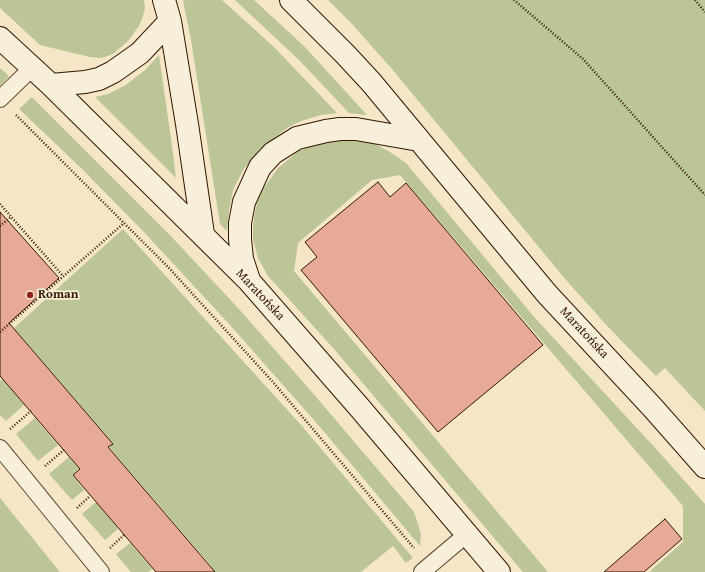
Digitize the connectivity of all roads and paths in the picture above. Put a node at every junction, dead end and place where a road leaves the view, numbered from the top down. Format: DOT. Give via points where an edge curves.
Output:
graph roads {
  1 [pos="164,0"];
  2 [pos="291,0"];
  3 [pos="514,0"];
  4 [pos="695,0"];
  5 [pos="705,12"];
  6 [pos="170,21"];
  7 [pos="0,38"];
  8 [pos="32,68"];
  9 [pos="51,85"];
  10 [pos="0,99"];
  11 [pos="419,140"];
  12 [pos="705,195"];
  13 [pos="0,204"];
  14 [pos="11,217"];
  15 [pos="124,223"];
  16 [pos="0,226"];
  17 [pos="203,234"];
  18 [pos="63,276"];
  19 [pos="249,281"];
  20 [pos="0,332"];
  21 [pos="31,411"];
  22 [pos="6,431"];
  23 [pos="0,448"];
  24 [pos="64,450"];
  25 [pos="705,467"];
  26 [pos="40,470"];
  27 [pos="90,496"];
  28 [pos="73,510"];
  29 [pos="467,534"];
  30 [pos="124,536"];
  31 [pos="106,551"];
  32 [pos="426,569"];
  33 [pos="101,572"];
  34 [pos="499,572"];
  1 -- 6 [label="street"];
  2 -- 11 [label="street, Maratońska" via="371,82"];
  3 -- 12 [label="path" via="583,59"];
  4 -- 5 [label="path"];
  6 -- 9 [label="street" via="140,53 113,72 85,82"];
  6 -- 17 [label="street"];
  7 -- 8 [label="street, Maratońska"];
  8 -- 9 [label="street, Maratońska"];
  8 -- 10 [label="lane"];
  9 -- 17 [label="street, Maratońska"];
  10 -- 15 [label="path"];
  11 -- 19 [label="street" via="356,129 340,129 297,138 273,153 260,167 244,202 240,223 242,259"];
  11 -- 25 [label="street, Maratońska" via="547,294"];
  13 -- 14 [label="path"];
  14 -- 16 [label="path"];
  14 -- 18 [label="path"];
  15 -- 18 [label="path"];
  15 -- 32 [label="path" via="169,268 272,381"];
  17 -- 19 [label="street, Maratońska"];
  18 -- 20 [label="path"];
  19 -- 29 [label="street, Maratońska"];
  21 -- 22 [label="path"];
  23 -- 33 [label="lane"];
  24 -- 26 [label="path"];
  27 -- 28 [label="path"];
  29 -- 32 [label="lane"];
  29 -- 34 [label="street, Maratońska"];
  30 -- 31 [label="path"];
}
